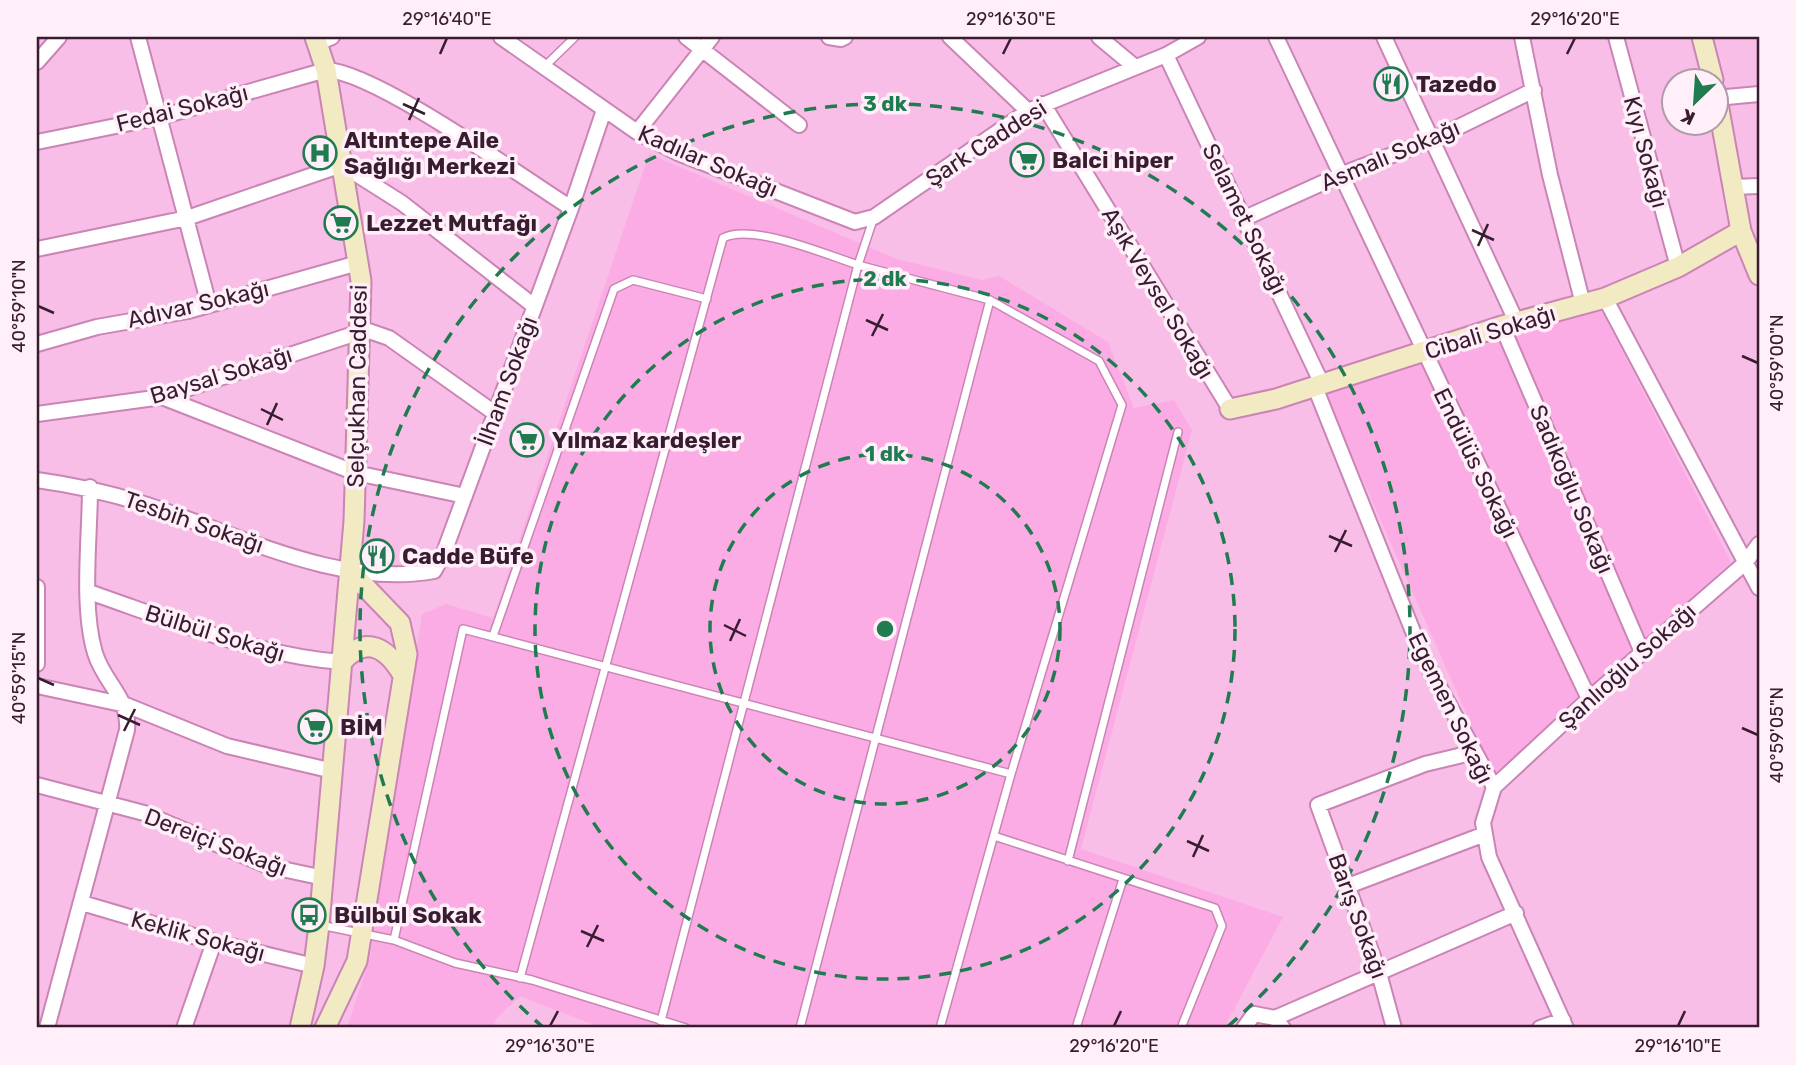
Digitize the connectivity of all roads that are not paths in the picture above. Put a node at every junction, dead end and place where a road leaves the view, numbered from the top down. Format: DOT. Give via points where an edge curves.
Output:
graph roads {
  1 [pos="59,37"];
  2 [pos="138,37"];
  3 [pos="501,37"];
  4 [pos="575,37"];
  5 [pos="687,37"];
  6 [pos="829,37"];
  7 [pos="845,37"];
  8 [pos="950,37"];
  9 [pos="1099,37"];
  10 [pos="1198,37"];
  11 [pos="1276,37"];
  12 [pos="1384,37"];
  13 [pos="1522,37"];
  14 [pos="1616,37"];
  15 [pos="1702,37"];
  16 [pos="321,39"];
  17 [pos="708,43"];
  18 [pos="1166,55"];
  19 [pos="37,62"];
  20 [pos="545,66"];
  21 [pos="1709,66"];
  22 [pos="1135,67"];
  23 [pos="326,70"];
  24 [pos="1534,90"];
  25 [pos="1730,92"];
  26 [pos="1759,94"];
  27 [pos="1043,104"];
  28 [pos="604,110"];
  29 [pos="1028,111"];
  30 [pos="160,117"];
  31 [pos="799,125"];
  32 [pos="637,132"];
  33 [pos="1723,136"];
  34 [pos="1434,139"];
  35 [pos="37,142"];
  36 [pos="342,165"];
  37 [pos="1340,175"];
  38 [pos="1759,186"];
  39 [pos="1732,187"];
  40 [pos="571,208"];
  41 [pos="874,217"];
  42 [pos="187,218"];
  43 [pos="1245,219"];
  44 [pos="855,222"];
  45 [pos="1741,231"];
  46 [pos="37,249"];
  47 [pos="358,263"];
  48 [pos="858,265"];
  49 [pos="1678,267"];
  50 [pos="1759,275"];
  51 [pos="1605,298"];
  52 [pos="707,299"];
  53 [pos="990,300"];
  54 [pos="1583,304"];
  55 [pos="209,305"];
  56 [pos="534,306"];
  57 [pos="1510,325"];
  58 [pos="361,330"];
  59 [pos="37,344"];
  60 [pos="1423,352"];
  61 [pos="1319,385"];
  62 [pos="162,397"];
  63 [pos="1230,410"];
  64 [pos="37,414"];
  65 [pos="496,414"];
  66 [pos="1178,432"];
  67 [pos="356,473"];
  68 [pos="37,480"];
  69 [pos="90,487"];
  70 [pos="465,496"];
  71 [pos="1759,544"];
  72 [pos="1745,563"];
  73 [pos="350,571"];
  74 [pos="37,587"];
  75 [pos="1759,588"];
  76 [pos="89,592"];
  77 [pos="493,636"];
  78 [pos="1642,652"];
  79 [pos="342,662"];
  80 [pos="37,664"];
  81 [pos="606,666"];
  82 [pos="403,675"];
  83 [pos="37,687"];
  84 [pos="1589,699"];
  85 [pos="743,702"];
  86 [pos="126,705"];
  87 [pos="877,737"];
  88 [pos="1475,752"];
  89 [pos="333,771"];
  90 [pos="1011,774"];
  91 [pos="37,785"];
  92 [pos="1494,787"];
  93 [pos="108,804"];
  94 [pos="1485,834"];
  95 [pos="994,836"];
  96 [pos="1068,860"];
  97 [pos="324,878"];
  98 [pos="1124,879"];
  99 [pos="1348,886"];
  100 [pos="82,903"];
  101 [pos="1516,913"];
  102 [pos="319,925"];
  103 [pos="359,933"];
  104 [pos="394,940"];
  105 [pos="214,942"];
  106 [pos="314,966"];
  107 [pos="1379,973"];
  108 [pos="520,978"];
  109 [pos="661,1021"];
  110 [pos="1279,1023"];
  111 [pos="1564,1024"];
  112 [pos="47,1028"];
  113 [pos="184,1028"];
  114 [pos="300,1028"];
  115 [pos="325,1028"];
  116 [pos="685,1028"];
  117 [pos="800,1028"];
  118 [pos="940,1028"];
  119 [pos="1076,1028"];
  120 [pos="1181,1028"];
  121 [pos="1244,1028"];
  122 [pos="1394,1028"];
  123 [pos="1540,1028"];
  1 -- 19 [label="street"];
  2 -- 30 [label="street"];
  3 -- 20 [label="street, Kadılar Sokağı"];
  4 -- 20 [label="lane"];
  5 -- 17 [label="street"];
  6 -- 7 [label="street"];
  8 -- 29 [label="street"];
  9 -- 22 [label="street"];
  10 -- 18 [label="street, Şark Caddesi"];
  11 -- 37 [label="street, Endülüs Sokağı"];
  12 -- 34 [label="street, Sadıkoğlu Sokağı"];
  13 -- 24 [label="street"];
  14 -- 49 [label="street, Kıyı Sokağı"];
  15 -- 21 [label="street"];
  16 -- 23 [label="street, Selçukhan Caddesi"];
  17 -- 31 [label="street"];
  17 -- 32 [label="street"];
  18 -- 22 [label="street, Şark Caddesi"];
  18 -- 43 [label="street, Selamet Sokağı"];
  20 -- 28 [label="street, Kadılar Sokağı"];
  22 -- 27 [label="street, Şark Caddesi"];
  23 -- 30 [label="street, Fedai Sokağı"];
  23 -- 36 [label="street, Selçukhan Caddesi"];
  23 -- 40 [label="street" via="348,74 384,91"];
  24 -- 34 [label="street, Asmalı Sokağı"];
  24 -- 54 [label="street"];
  25 -- 26 [label="street"];
  27 -- 29 [label="street, Şark Caddesi"];
  27 -- 63 [label="street, Aşık Veysel Sokağı"];
  28 -- 32 [label="street, Kadılar Sokağı"];
  28 -- 40 [label="street, İlham Sokağı"];
  29 -- 41 [label="street, Şark Caddesi"];
  30 -- 35 [label="street, Fedai Sokağı"];
  30 -- 42 [label="street"];
  32 -- 44 [label="street, Kadılar Sokağı" via="678,153"];
  33 -- 39 [label="street"];
  34 -- 37 [label="street, Asmalı Sokağı"];
  34 -- 57 [label="street, Sadıkoğlu Sokağı"];
  36 -- 42 [label="street"];
  36 -- 47 [label="street, Selçukhan Caddesi"];
  36 -- 56 [label="street" via="402,203"];
  37 -- 43 [label="street, Asmalı Sokağı"];
  37 -- 60 [label="street, Endülüs Sokağı"];
  38 -- 39 [label="street"];
  39 -- 45 [label="street"];
  40 -- 56 [label="street, İlham Sokağı"];
  41 -- 44 [label="street, Şark Caddesi"];
  41 -- 48 [label="lane"];
  42 -- 46 [label="street"];
  42 -- 55 [label="street"];
  43 -- 61 [label="street, Selamet Sokağı"];
  45 -- 49 [label="street, Cibali Sokağı"];
  45 -- 50 [label="street"];
  47 -- 55 [label="street, Adıvar Sokağı"];
  47 -- 58 [label="street, Selçukhan Caddesi"];
  48 -- 52 [label="lane" via="749,234 732,234 723,238"];
  48 -- 53 [label="lane"];
  48 -- 85 [label="lane"];
  49 -- 51 [label="street, Cibali Sokağı"];
  51 -- 54 [label="street, Cibali Sokağı"];
  51 -- 72 [label="street"];
  52 -- 77 [label="lane" via="633,279 614,289"];
  52 -- 81 [label="lane"];
  53 -- 87 [label="lane"];
  53 -- 90 [label="lane" via="1099,360 1122,405"];
  54 -- 57 [label="street, Cibali Sokağı"];
  55 -- 59 [label="street, Adıvar Sokağı"];
  56 -- 65 [label="street, İlham Sokağı"];
  57 -- 60 [label="street, Cibali Sokağı"];
  57 -- 78 [label="street, Sadıkoğlu Sokağı"];
  58 -- 62 [label="street, Baysal Sokağı"];
  58 -- 65 [label="street" via="388,338"];
  58 -- 67 [label="street, Selçukhan Caddesi"];
  60 -- 61 [label="street, Cibali Sokağı"];
  60 -- 84 [label="street, Endülüs Sokağı"];
  61 -- 63 [label="street, Cibali Sokağı"];
  61 -- 88 [label="street, Egemen Sokağı" via="1424,659"];
  62 -- 64 [label="street, Baysal Sokağı"];
  62 -- 67 [label="street"];
  65 -- 70 [label="street, İlham Sokağı"];
  66 -- 96 [label="lane"];
  67 -- 70 [label="street"];
  67 -- 73 [label="street, Selçukhan Caddesi"];
  68 -- 69 [label="street, Tesbih Sokağı"];
  69 -- 73 [label="street, Tesbih Sokağı" via="254,544"];
  69 -- 76 [label="street"];
  70 -- 73 [label="street, İlham Sokağı" via="434,571 410,575"];
  71 -- 72 [label="street, Şanlıoğlu Sokağı"];
  72 -- 75 [label="street"];
  72 -- 78 [label="street, Şanlıoğlu Sokağı"];
  73 -- 79 [label="street, Selçukhan Caddesi"];
  73 -- 82 [label="street" via="400,623 407,654"];
  74 -- 80 [label="street"];
  76 -- 79 [label="street, Bülbül Sokağı" via="248,647 296,659"];
  76 -- 86 [label="street" via="95,653"];
  77 -- 81 [label="lane"];
  77 -- 104 [label="lane" via="463,629"];
  78 -- 84 [label="street, Şanlıoğlu Sokağı"];
  79 -- 82 [label="street" via="360,647 378,648 393,658"];
  79 -- 89 [label="street, Selçukhan Caddesi"];
  81 -- 85 [label="lane"];
  81 -- 108 [label="lane"];
  82 -- 103 [label="street"];
  83 -- 86 [label="street"];
  84 -- 92 [label="street, Şanlıoğlu Sokağı"];
  85 -- 87 [label="lane"];
  85 -- 109 [label="lane"];
  86 -- 89 [label="street" via="227,746"];
  86 -- 93 [label="street" via="127,730"];
  87 -- 90 [label="lane"];
  87 -- 117 [label="lane"];
  88 -- 92 [label="street, Egemen Sokağı"];
  88 -- 99 [label="street, Barış Sokağı" via="1425,764 1318,805"];
  89 -- 97 [label="street, Selçukhan Caddesi"];
  90 -- 95 [label="lane"];
  91 -- 93 [label="street, Dereiçi Sokağı"];
  92 -- 94 [label="street, Egemen Sokağı" via="1483,823"];
  93 -- 97 [label="street, Dereiçi Sokağı" via="158,819 268,866"];
  93 -- 100 [label="street"];
  94 -- 99 [label="street"];
  94 -- 101 [label="street, Egemen Sokağı" via="1489,857"];
  95 -- 96 [label="lane"];
  95 -- 118 [label="lane"];
  96 -- 98 [label="lane"];
  97 -- 102 [label="street, Selçukhan Caddesi"];
  98 -- 119 [label="lane"];
  98 -- 120 [label="lane" via="1214,908 1222,926"];
  99 -- 107 [label="street, Barış Sokağı"];
  100 -- 105 [label="street, Keklik Sokağı"];
  100 -- 112 [label="street"];
  101 -- 107 [label="street"];
  101 -- 111 [label="street, Egemen Sokağı"];
  102 -- 103 [label="lane"];
  102 -- 106 [label="street, Selçukhan Caddesi"];
  103 -- 104 [label="lane"];
  103 -- 115 [label="street" via="357,961"];
  104 -- 108 [label="lane" via="455,963"];
  105 -- 106 [label="street, Keklik Sokağı"];
  105 -- 113 [label="street"];
  106 -- 114 [label="street, Selçukhan Caddesi"];
  107 -- 110 [label="street"];
  107 -- 122 [label="street, Barış Sokağı"];
  108 -- 109 [label="lane"];
  109 -- 116 [label="lane"];
  110 -- 121 [label="street" via="1254,1014"];
  111 -- 123 [label="street"];
}
